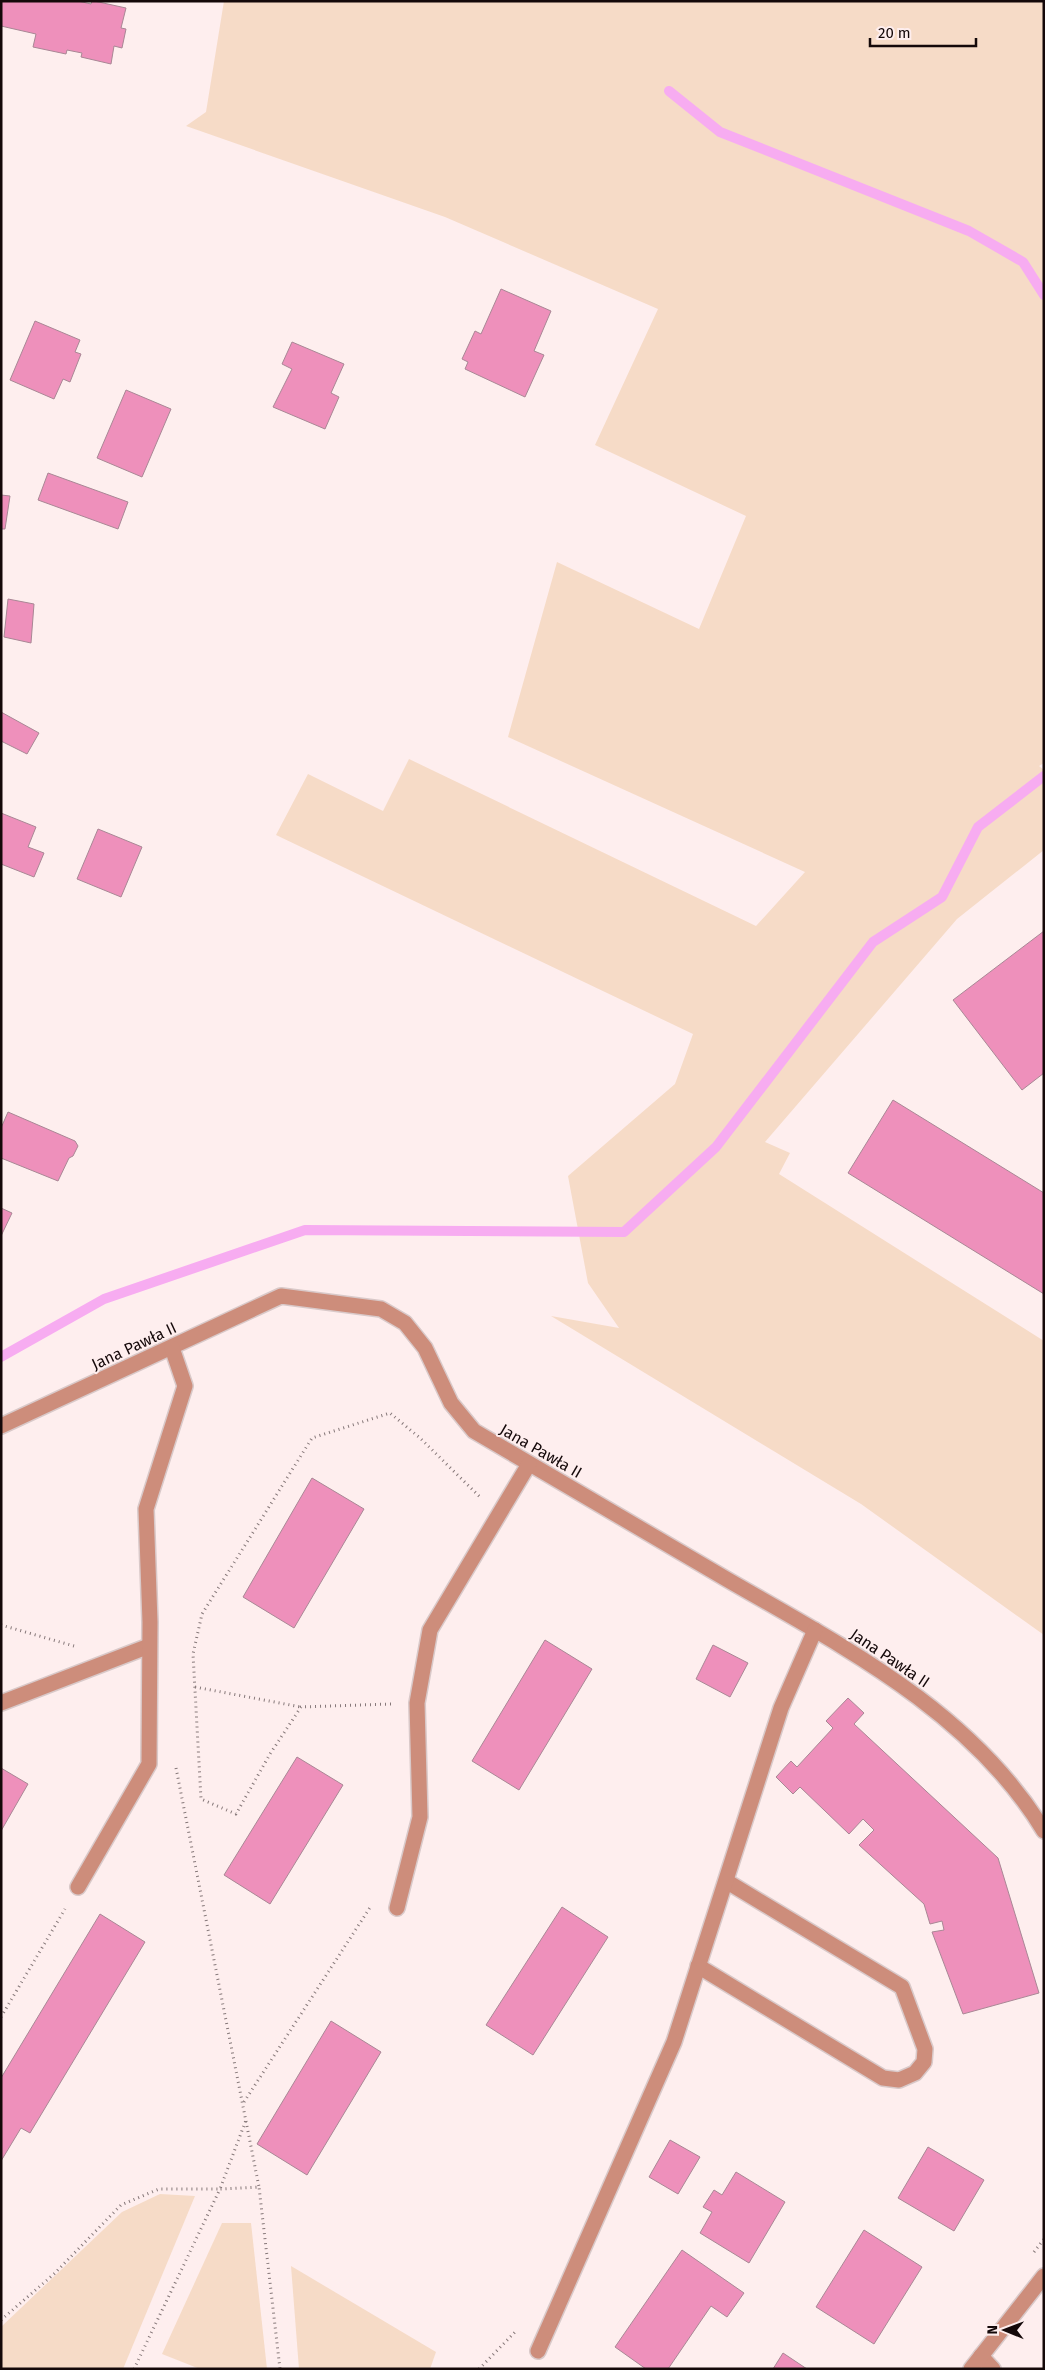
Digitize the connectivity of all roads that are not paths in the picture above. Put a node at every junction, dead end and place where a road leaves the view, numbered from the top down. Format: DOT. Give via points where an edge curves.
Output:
graph roads {
  1 [pos="172,1348"];
  2 [pos="1,1426"];
  3 [pos="529,1464"];
  4 [pos="815,1630"];
  5 [pos="149,1646"];
  6 [pos="1,1703"];
  7 [pos="1044,1831"];
  8 [pos="726,1881"];
  9 [pos="78,1887"];
  10 [pos="397,1908"];
  11 [pos="698,1966"];
  12 [pos="1044,2276"];
  13 [pos="538,2352"];
  14 [pos="981,2356"];
  15 [pos="971,2369"];
  16 [pos="993,2369"];
  1 -- 2 [label="street, Jana Pawła II"];
  1 -- 3 [label="street, Jana Pawła II" via="281,1296 381,1309 405,1323 425,1348 451,1403 474,1431"];
  1 -- 5 [label="street" via="185,1386 146,1509"];
  3 -- 4 [label="street, Jana Pawła II"];
  3 -- 10 [label="street" via="430,1630 417,1703 420,1817"];
  4 -- 7 [label="street, Jana Pawła II" via="908,1689 970,1740 1011,1786"];
  4 -- 8 [label="street" via="781,1708"];
  5 -- 6 [label="street"];
  5 -- 9 [label="street" via="149,1764"];
  8 -- 11 [label="street"];
  8 -- 11 [label="street" via="902,1987 924,2049 924,2062 915,2073 899,2080 883,2078"];
  11 -- 13 [label="street" via="674,2042"];
  12 -- 14 [label="street"];
  14 -- 15 [label="street"];
  14 -- 16 [label="street"];
}
